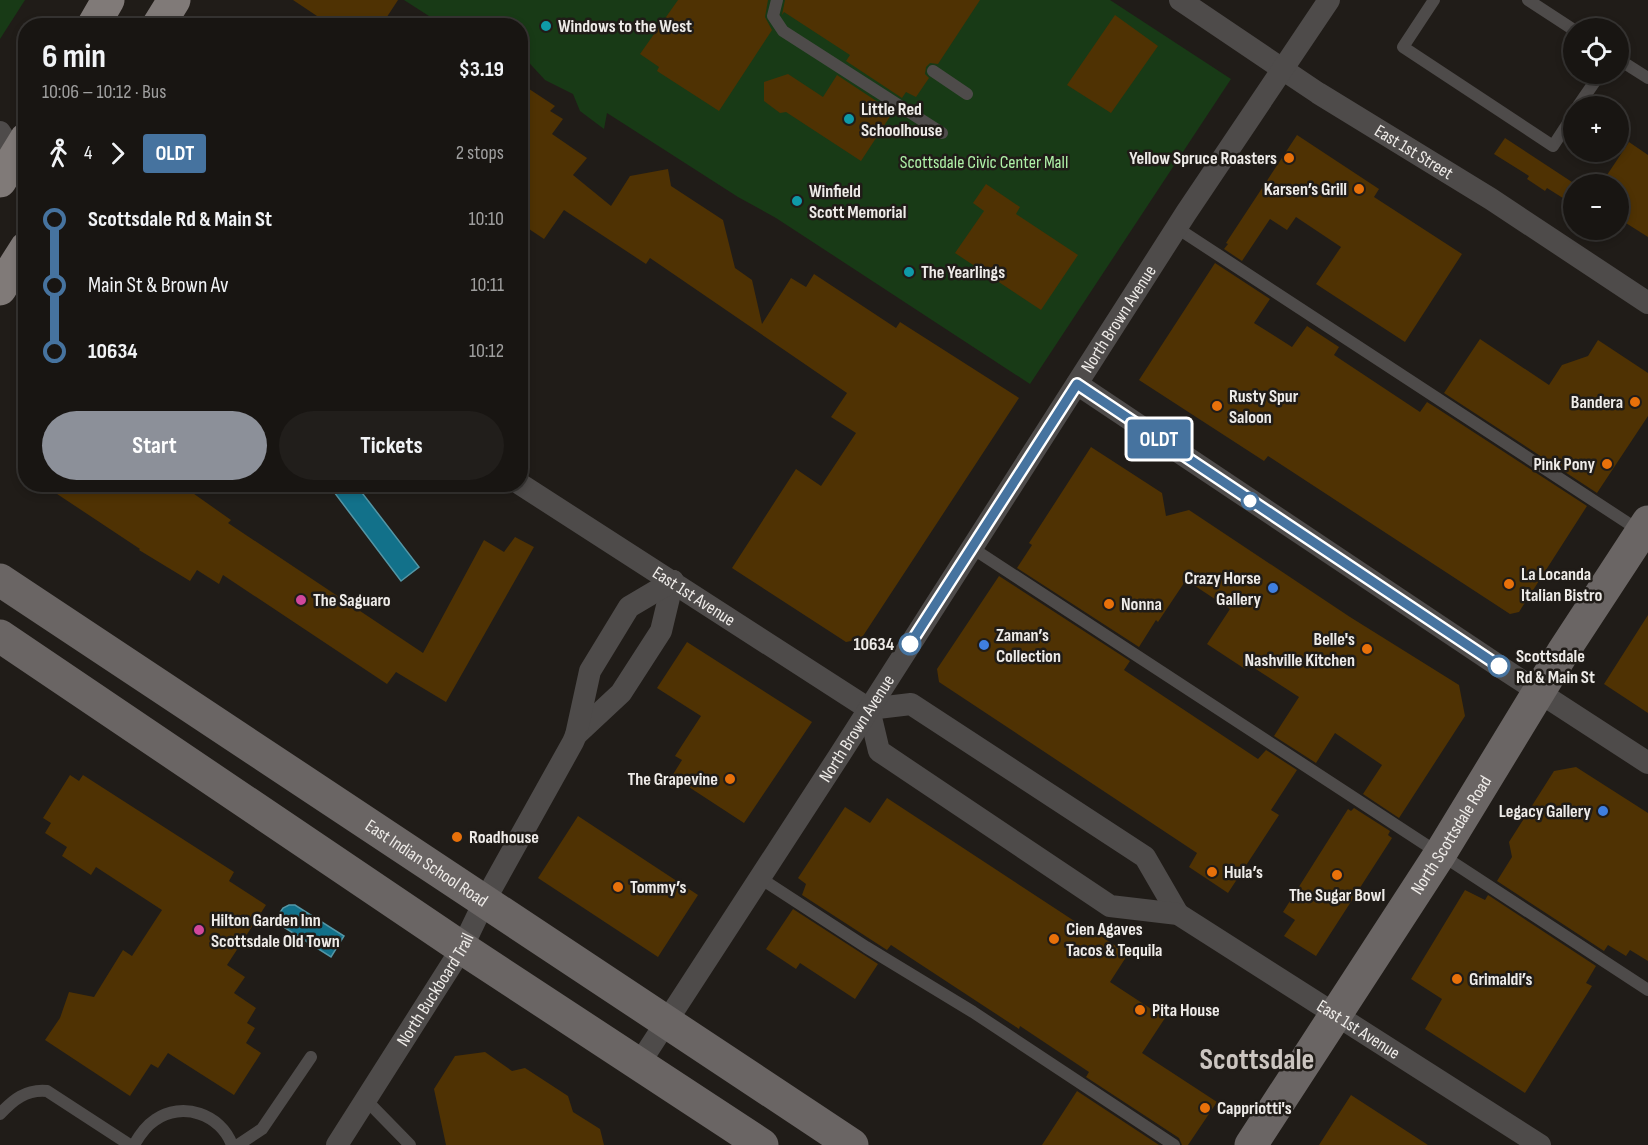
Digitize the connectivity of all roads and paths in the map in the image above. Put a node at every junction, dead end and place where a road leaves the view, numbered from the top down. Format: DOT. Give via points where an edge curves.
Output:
graph roads {
  1 [pos="108,0"];
  2 [pos="174,0"];
  3 [pos="777,0"];
  4 [pos="1180,0"];
  5 [pos="1329,0"];
  6 [pos="1434,0"];
  7 [pos="1528,0"];
  8 [pos="98,18"];
  9 [pos="163,18"];
  10 [pos="1563,23"];
  11 [pos="1629,66"];
  12 [pos="1282,69"];
  13 [pos="933,71"];
  14 [pos="1648,78"];
  15 [pos="967,94"];
  16 [pos="1563,131"];
  17 [pos="942,133"];
  18 [pos="1177,228"];
  19 [pos="18,261"];
  20 [pos="0,289"];
  21 [pos="1648,303"];
  22 [pos="1077,384"];
  23 [pos="528,489"];
  24 [pos="1646,530"];
  25 [pos="972,548"];
  26 [pos="0,580"];
  27 [pos="673,582"];
  28 [pos="0,636"];
  29 [pos="1538,692"];
  30 [pos="869,709"];
  31 [pos="576,735"];
  32 [pos="1648,763"];
  33 [pos="1440,854"];
  34 [pos="760,878"];
  35 [pos="485,900"];
  36 [pos="1178,914"];
  37 [pos="462,948"];
  38 [pos="1648,990"];
  39 [pos="1336,1014"];
  40 [pos="668,1022"];
  41 [pos="311,1057"];
  42 [pos="639,1064"];
  43 [pos="366,1100"];
  44 [pos="1,1111"];
  45 [pos="132,1145"];
  46 [pos="232,1145"];
  47 [pos="238,1145"];
  48 [pos="338,1145"];
  49 [pos="410,1145"];
  50 [pos="762,1145"];
  51 [pos="852,1145"];
  52 [pos="1174,1145"];
  53 [pos="1251,1145"];
  54 [pos="1540,1145"];
  1 -- 8 [label="main road"];
  2 -- 9 [label="main road"];
  3 -- 17 [label="lane" via="773,16 783,31"];
  4 -- 12 [label="street, East 1st Street"];
  5 -- 12 [label="street, North Brown Avenue"];
  6 -- 16 [label="lane" via="1403,47 1553,146"];
  7 -- 10 [label="lane"];
  11 -- 14 [label="lane"];
  12 -- 18 [label="street, North Brown Avenue"];
  12 -- 21 [label="street, East 1st Street" via="1491,199"];
  13 -- 15 [label="lane"];
  18 -- 22 [label="street, North Brown Avenue"];
  18 -- 24 [label="lane"];
  19 -- 20 [label="main road"];
  22 -- 25 [label="street, North Brown Avenue"];
  22 -- 29 [label="street"];
  23 -- 27 [label="street, East 1st Avenue"];
  24 -- 29 [label="main road, North Scottsdale Road"];
  25 -- 30 [label="street, North Brown Avenue"];
  25 -- 33 [label="lane"];
  26 -- 35 [label="main road, East Indian School Road"];
  27 -- 30 [label="street, East 1st Avenue"];
  27 -- 31 [label="street, North Buckboard Trail" via="661,631 621,693"];
  27 -- 31 [label="street, North Buckboard Trail" via="629,607 590,671"];
  28 -- 37 [label="main road"];
  29 -- 32 [label="street"];
  29 -- 33 [label="main road, North Scottsdale Road"];
  30 -- 34 [label="street, North Brown Avenue"];
  30 -- 36 [label="street, East 1st Avenue" via="911,704 1145,857"];
  30 -- 36 [label="street, East 1st Avenue" via="879,751 1110,906"];
  31 -- 35 [label="street, North Buckboard Trail"];
  33 -- 38 [label="lane"];
  33 -- 39 [label="main road, North Scottsdale Road"];
  34 -- 40 [label="street, North Brown Avenue"];
  34 -- 52 [label="lane"];
  35 -- 37 [label="street, North Buckboard Trail"];
  35 -- 40 [label="main road, East Indian School Road"];
  36 -- 39 [label="street, East 1st Avenue"];
  37 -- 42 [label="main road"];
  37 -- 43 [label="street, North Buckboard Trail"];
  39 -- 53 [label="main road, North Scottsdale Road"];
  39 -- 54 [label="street, East 1st Avenue"];
  40 -- 42 [label="street, North Brown Avenue"];
  40 -- 51 [label="main road, East Indian School Road"];
  41 -- 47 [label="lane" via="262,1130"];
  42 -- 50 [label="main road"];
  43 -- 48 [label="street, North Buckboard Trail"];
  43 -- 49 [label="lane"];
  44 -- 45 [label="lane" via="26,1094 47,1091"];
  45 -- 46 [label="lane" via="154,1120 187,1111 219,1124"];
}
